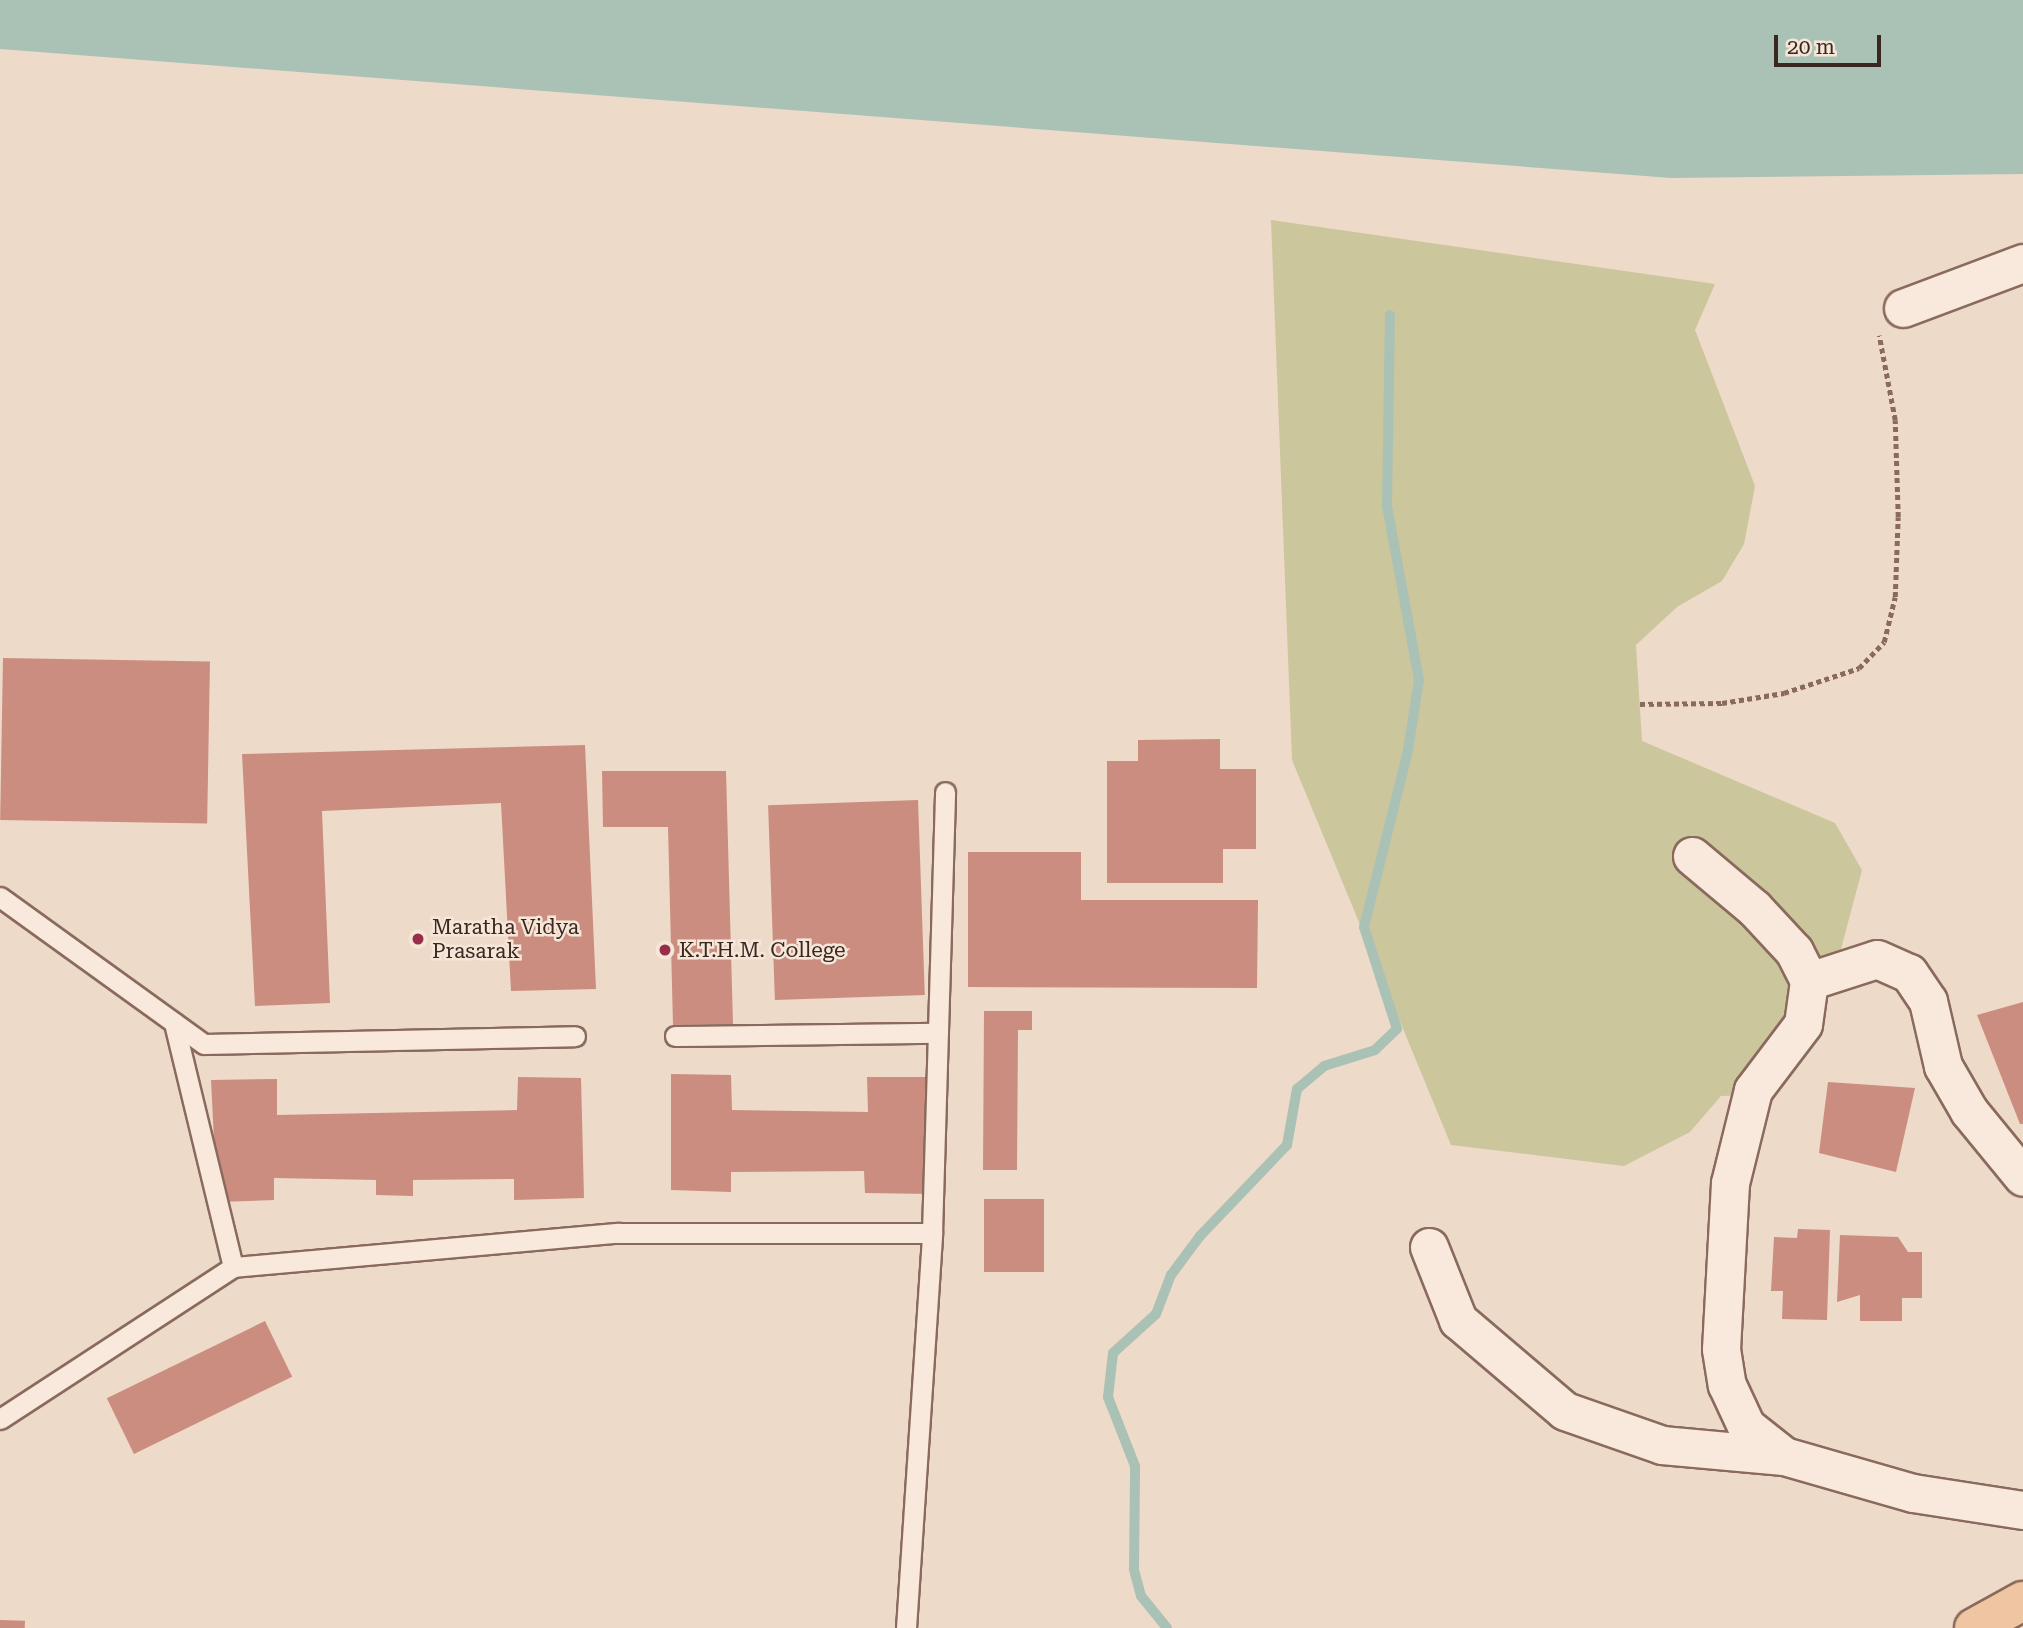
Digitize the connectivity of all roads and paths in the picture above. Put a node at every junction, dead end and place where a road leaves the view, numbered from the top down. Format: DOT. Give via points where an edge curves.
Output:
graph roads {
  1 [pos="2023,263"];
  2 [pos="1903,308"];
  3 [pos="1640,704"];
  4 [pos="945,792"];
  5 [pos="1692,856"];
  6 [pos="0,897"];
  7 [pos="1809,981"];
  8 [pos="174,1023"];
  9 [pos="938,1033"];
  10 [pos="575,1036"];
  11 [pos="675,1036"];
  12 [pos="2023,1177"];
  13 [pos="932,1233"];
  14 [pos="1429,1248"];
  15 [pos="233,1267"];
  16 [pos="0,1419"];
  17 [pos="1784,1456"];
  18 [pos="2023,1510"];
  19 [pos="2023,1601"];
  20 [pos="906,1628"];
  21 [pos="1974,1628"];
  1 -- 2 [label="street"];
  2 -- 3 [label="path" via="1878,328 1895,420 1898,517 1895,597 1884,642 1859,668 1784,693 1722,703"];
  4 -- 9 [label="lane"];
  5 -- 7 [label="street" via="1754,908 1794,951"];
  6 -- 8 [label="lane"];
  7 -- 12 [label="street" via="1877,959 1909,973 1928,1001 1943,1066 1969,1111"];
  7 -- 17 [label="street" via="1803,1024 1753,1090 1730,1184 1720,1285 1727,1385 1746,1426"];
  8 -- 10 [label="lane" via="204,1044"];
  8 -- 15 [label="lane"];
  9 -- 11 [label="lane"];
  9 -- 13 [label="lane"];
  13 -- 15 [label="lane" via="617,1233"];
  13 -- 20 [label="lane"];
  14 -- 17 [label="street" via="1458,1320 1565,1411 1662,1445"];
  15 -- 16 [label="lane"];
  17 -- 18 [label="street" via="1913,1493"];
  19 -- 21 [label="main road"];
}
